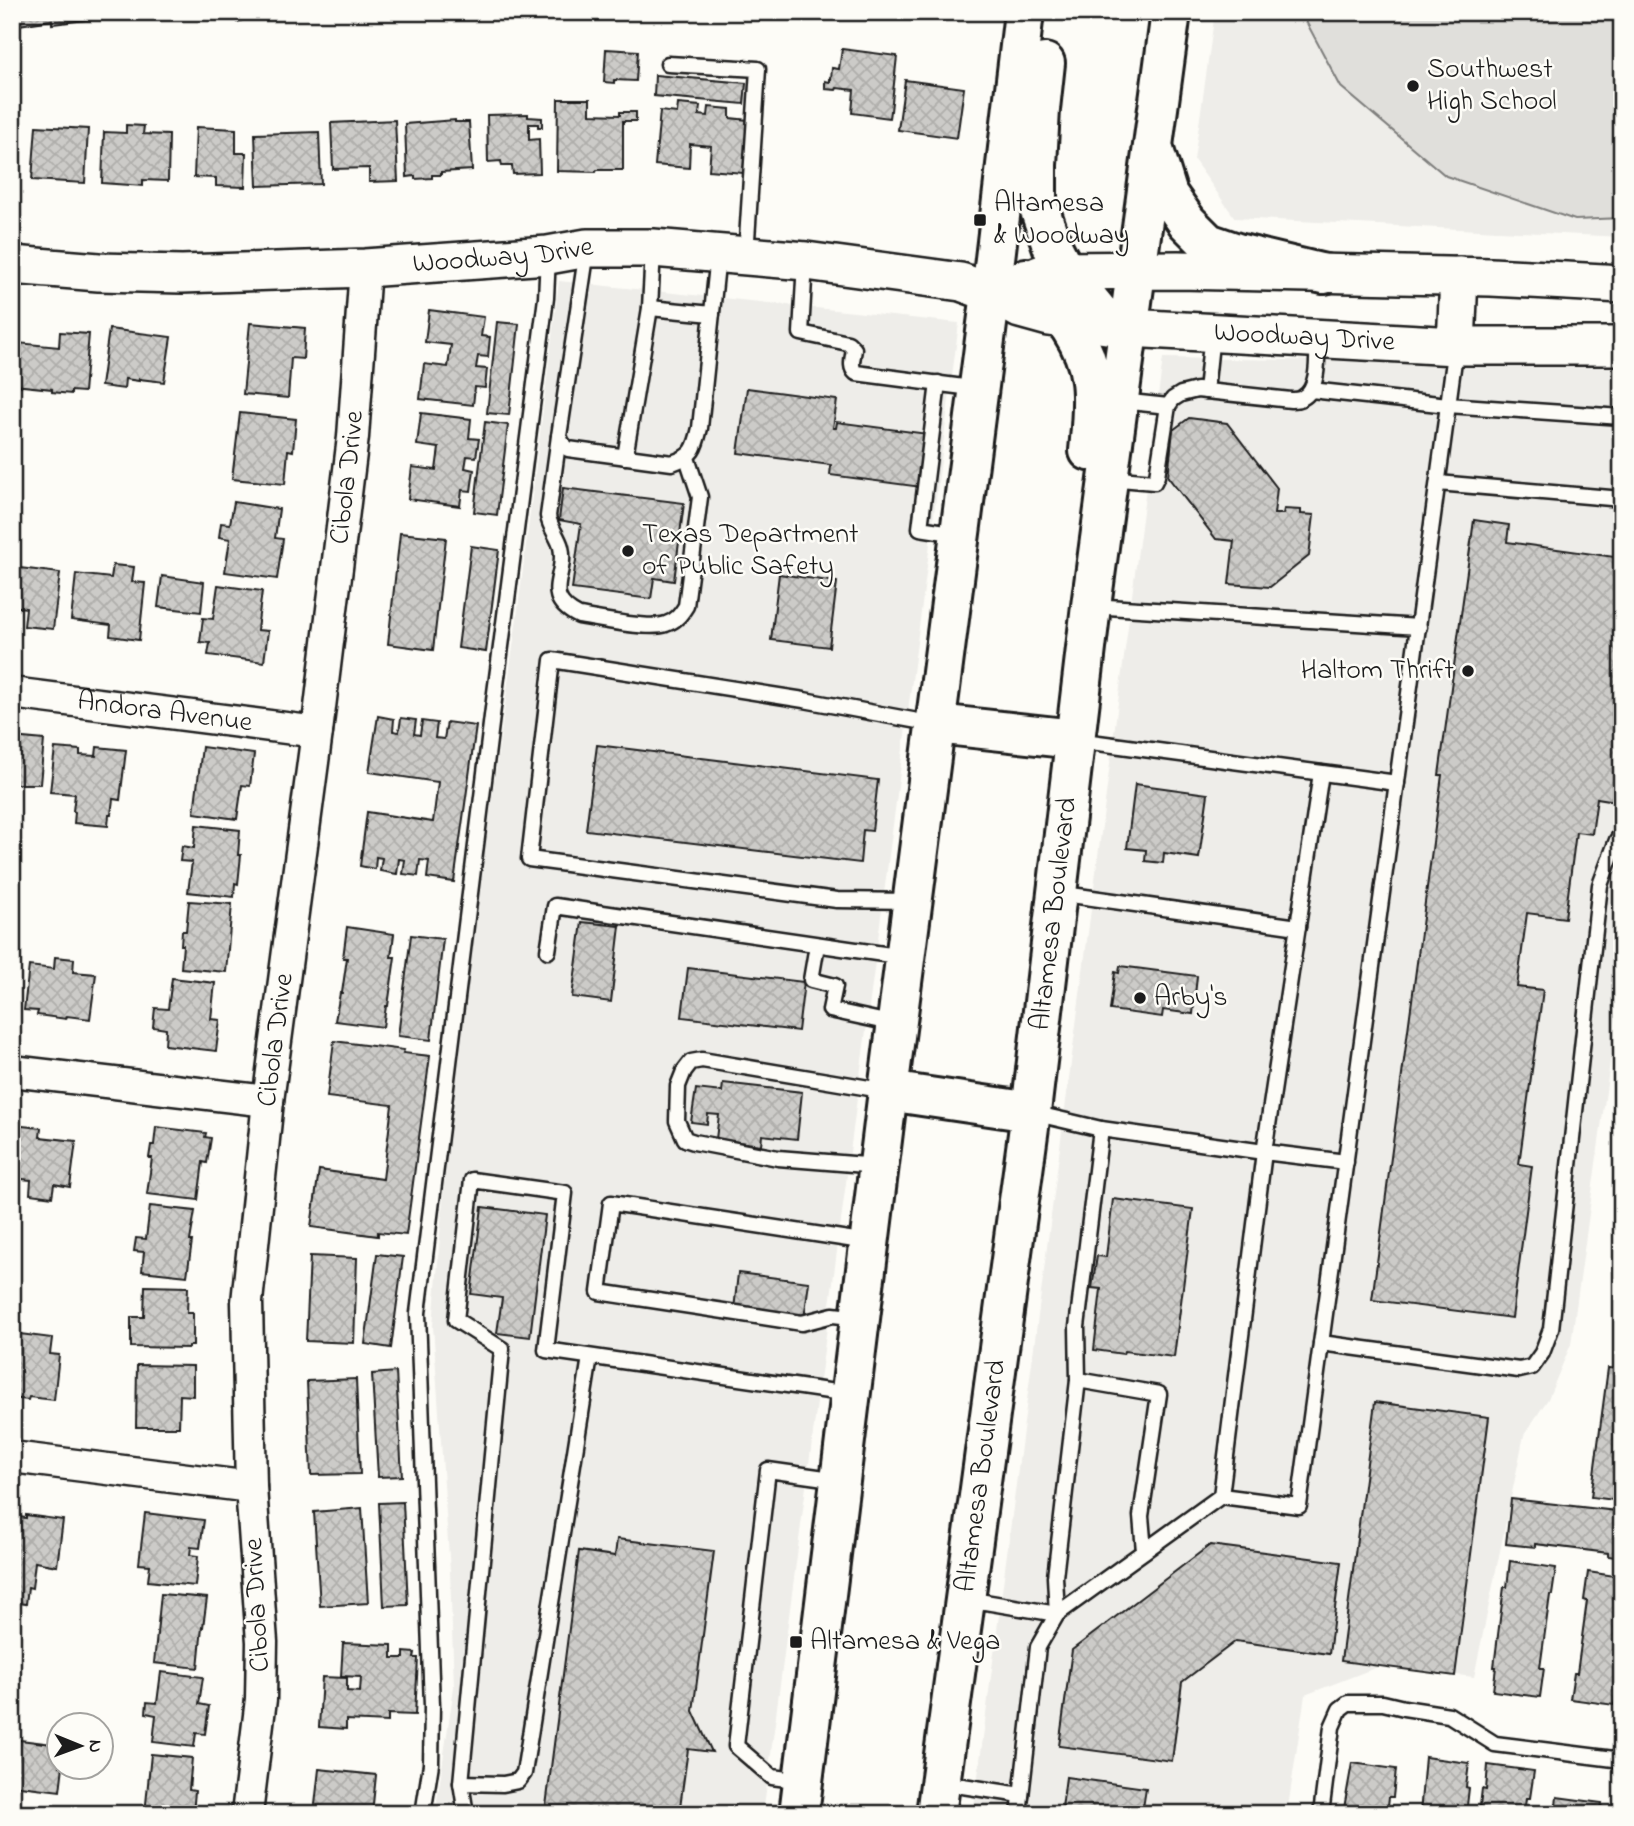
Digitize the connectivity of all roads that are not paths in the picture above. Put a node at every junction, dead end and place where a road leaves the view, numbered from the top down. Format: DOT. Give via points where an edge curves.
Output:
graph roads {
  1 [pos="1024,12"];
  2 [pos="1050,12"];
  3 [pos="1171,12"];
  4 [pos="668,64"];
  5 [pos="1153,147"];
  6 [pos="587,248"];
  7 [pos="653,248"];
  8 [pos="548,255"];
  9 [pos="732,255"];
  10 [pos="806,261"];
  11 [pos="12,265"];
  12 [pos="365,268"];
  13 [pos="1136,270"];
  14 [pos="1065,271"];
  15 [pos="1324,274"];
  16 [pos="1459,276"];
  17 [pos="1026,278"];
  18 [pos="1622,284"];
  19 [pos="991,293"];
  20 [pos="650,308"];
  21 [pos="712,314"];
  22 [pos="1063,319"];
  23 [pos="1128,328"];
  24 [pos="1212,333"];
  25 [pos="1317,338"];
  26 [pos="1456,346"];
  27 [pos="1622,346"];
  28 [pos="938,383"];
  29 [pos="979,389"];
  30 [pos="1311,390"];
  31 [pos="1206,391"];
  32 [pos="1118,400"];
  33 [pos="1448,405"];
  34 [pos="1168,406"];
  35 [pos="1622,417"];
  36 [pos="559,436"];
  37 [pos="625,457"];
  38 [pos="687,458"];
  39 [pos="1108,478"];
  40 [pos="1437,484"];
  41 [pos="1622,499"];
  42 [pos="960,534"];
  43 [pos="1091,606"];
  44 [pos="1419,627"];
  45 [pos="12,693"];
  46 [pos="936,724"];
  47 [pos="317,732"];
  48 [pos="1075,739"];
  49 [pos="1321,773"];
  50 [pos="1398,783"];
  51 [pos="1622,833"];
  52 [pos="1056,893"];
  53 [pos="912,901"];
  54 [pos="1298,927"];
  55 [pos="817,945"];
  56 [pos="548,951"];
  57 [pos="905,958"];
  58 [pos="897,1024"];
  59 [pos="12,1071"];
  60 [pos="888,1091"];
  61 [pos="268,1101"];
  62 [pos="1031,1112"];
  63 [pos="1101,1129"];
  64 [pos="1264,1152"];
  65 [pos="1346,1162"];
  66 [pos="879,1166"];
  67 [pos="869,1242"];
  68 [pos="860,1318"];
  69 [pos="1321,1343"];
  70 [pos="590,1357"];
  71 [pos="1078,1380"];
  72 [pos="851,1394"];
  73 [pos="12,1457"];
  74 [pos="840,1480"];
  75 [pos="251,1487"];
  76 [pos="1221,1496"];
  77 [pos="1144,1551"];
  78 [pos="965,1598"];
  79 [pos="1057,1614"];
  80 [pos="819,1654"];
  81 [pos="1622,1760"];
  82 [pos="461,1783"];
  83 [pos="1021,1795"];
  84 [pos="801,1797"];
  85 [pos="939,1798"];
  86 [pos="247,1814"];
  87 [pos="424,1814"];
  88 [pos="466,1814"];
  89 [pos="825,1814"];
  90 [pos="1019,1814"];
  91 [pos="1321,1814"];
  1 -- 19 [label="main road"];
  2 -- 14 [label="main road" via="1037,202"];
  3 -- 5 [label="main road, Altamesa Boulevard"];
  4 -- 9 [label="lane" via="758,69"];
  5 -- 13 [label="main road, Altamesa Boulevard"];
  5 -- 15 [label="main road" via="1168,195 1208,243"];
  6 -- 7 [label="street, Woodway Drive"];
  6 -- 8 [label="street, Woodway Drive"];
  6 -- 36 [label="lane"];
  7 -- 9 [label="street, Woodway Drive"];
  7 -- 20 [label="lane"];
  8 -- 12 [label="street, Woodway Drive"];
  8 -- 87 [label="lane" via="418,1313 432,1706"];
  9 -- 10 [label="street, Woodway Drive"];
  9 -- 21 [label="lane"];
  10 -- 19 [label="street, Woodway Drive" via="961,282"];
  10 -- 28 [label="lane" via="801,333 848,343 854,349 856,373"];
  11 -- 12 [label="street, Woodway Drive" via="182,274"];
  12 -- 47 [label="street, Cibola Drive" via="353,437"];
  13 -- 14 [label="street"];
  13 -- 15 [label="street"];
  13 -- 23 [label="main road, Altamesa Boulevard"];
  14 -- 17 [label="street"];
  14 -- 23 [label="main road" via="1102,316"];
  15 -- 16 [label="street"];
  16 -- 18 [label="street"];
  16 -- 26 [label="street"];
  17 -- 19 [label="street"];
  17 -- 22 [label="main road"];
  19 -- 22 [label="street, Woodway Drive" via="1020,309"];
  19 -- 29 [label="main road"];
  20 -- 21 [label="lane"];
  20 -- 37 [label="lane"];
  21 -- 38 [label="lane" via="700,428"];
  22 -- 23 [label="street, Woodway Drive"];
  22 -- 43 [label="main road" via="1083,350 1091,381 1082,562"];
  23 -- 24 [label="street, Woodway Drive"];
  23 -- 32 [label="main road, Altamesa Boulevard"];
  24 -- 25 [label="street, Woodway Drive"];
  24 -- 31 [label="lane"];
  25 -- 26 [label="street, Woodway Drive"];
  25 -- 30 [label="lane"];
  26 -- 27 [label="street, Woodway Drive"];
  26 -- 33 [label="lane"];
  28 -- 29 [label="lane"];
  28 -- 42 [label="lane" via="920,528"];
  29 -- 42 [label="main road"];
  30 -- 31 [label="lane" via="1291,400"];
  30 -- 33 [label="lane"];
  31 -- 34 [label="lane" via="1181,394"];
  32 -- 34 [label="lane"];
  32 -- 39 [label="main road, Altamesa Boulevard"];
  33 -- 35 [label="lane"];
  33 -- 40 [label="lane"];
  34 -- 39 [label="lane" via="1154,482"];
  36 -- 37 [label="lane" via="568,449"];
  36 -- 38 [label="lane" via="548,516 560,545 560,603 579,617 656,627 679,617 685,606 700,497"];
  37 -- 38 [label="lane" via="672,463"];
  39 -- 43 [label="main road, Altamesa Boulevard"];
  40 -- 41 [label="lane"];
  40 -- 44 [label="lane"];
  42 -- 46 [label="main road"];
  43 -- 44 [label="lane"];
  43 -- 48 [label="main road, Altamesa Boulevard"];
  44 -- 50 [label="lane"];
  45 -- 47 [label="street, Andora Avenue"];
  46 -- 48 [label="main road"];
  46 -- 53 [label="main road"];
  46 -- 53 [label="lane" via="552,660 529,859 837,900"];
  47 -- 61 [label="street, Cibola Drive"];
  48 -- 49 [label="lane"];
  48 -- 52 [label="main road, Altamesa Boulevard"];
  49 -- 50 [label="lane"];
  49 -- 54 [label="lane"];
  50 -- 65 [label="lane"];
  51 -- 69 [label="lane" via="1600,885 1551,1329 1542,1353 1532,1367 1519,1370"];
  52 -- 54 [label="lane"];
  52 -- 62 [label="main road, Altamesa Boulevard"];
  53 -- 57 [label="main road"];
  54 -- 64 [label="lane"];
  55 -- 56 [label="lane" via="555,906"];
  55 -- 57 [label="lane"];
  55 -- 58 [label="lane" via="811,980 835,986 830,1010"];
  57 -- 58 [label="main road"];
  58 -- 60 [label="main road"];
  59 -- 61 [label="street"];
  60 -- 62 [label="main road"];
  60 -- 66 [label="main road"];
  60 -- 66 [label="lane" via="702,1060 691,1062 678,1086 677,1121 685,1139 694,1143 778,1158"];
  61 -- 75 [label="street, Cibola Drive" via="247,1302"];
  62 -- 63 [label="lane"];
  62 -- 78 [label="main road, Altamesa Boulevard"];
  63 -- 64 [label="lane"];
  63 -- 71 [label="lane" via="1077,1327"];
  64 -- 65 [label="lane"];
  64 -- 76 [label="lane"];
  65 -- 69 [label="lane"];
  66 -- 67 [label="main road"];
  67 -- 68 [label="main road"];
  67 -- 68 [label="lane" via="611,1203 599,1292 802,1323 833,1315"];
  68 -- 72 [label="main road"];
  69 -- 76 [label="lane" via="1299,1506"];
  70 -- 72 [label="lane"];
  70 -- 82 [label="lane" via="524,1773 518,1781 503,1784"];
  70 -- 82 [label="lane" via="546,1350 565,1192 472,1180 456,1320 502,1349"];
  71 -- 77 [label="lane" via="1159,1394 1141,1516"];
  71 -- 79 [label="lane" via="1055,1577"];
  72 -- 74 [label="main road"];
  73 -- 75 [label="street"];
  74 -- 80 [label="main road"];
  74 -- 84 [label="lane" via="768,1470 736,1746"];
  75 -- 86 [label="street, Cibola Drive" via="262,1642 261,1699"];
  76 -- 77 [label="lane"];
  77 -- 79 [label="lane"];
  78 -- 79 [label="lane"];
  78 -- 85 [label="main road, Altamesa Boulevard"];
  79 -- 83 [label="lane" via="1038,1647"];
  80 -- 84 [label="main road"];
  80 -- 89 [label="main road" via="832,1704"];
  81 -- 91 [label="lane" via="1495,1744 1450,1714 1383,1703 1348,1703 1332,1727"];
  82 -- 88 [label="lane"];
  83 -- 85 [label="lane"];
  83 -- 90 [label="lane"];
}
